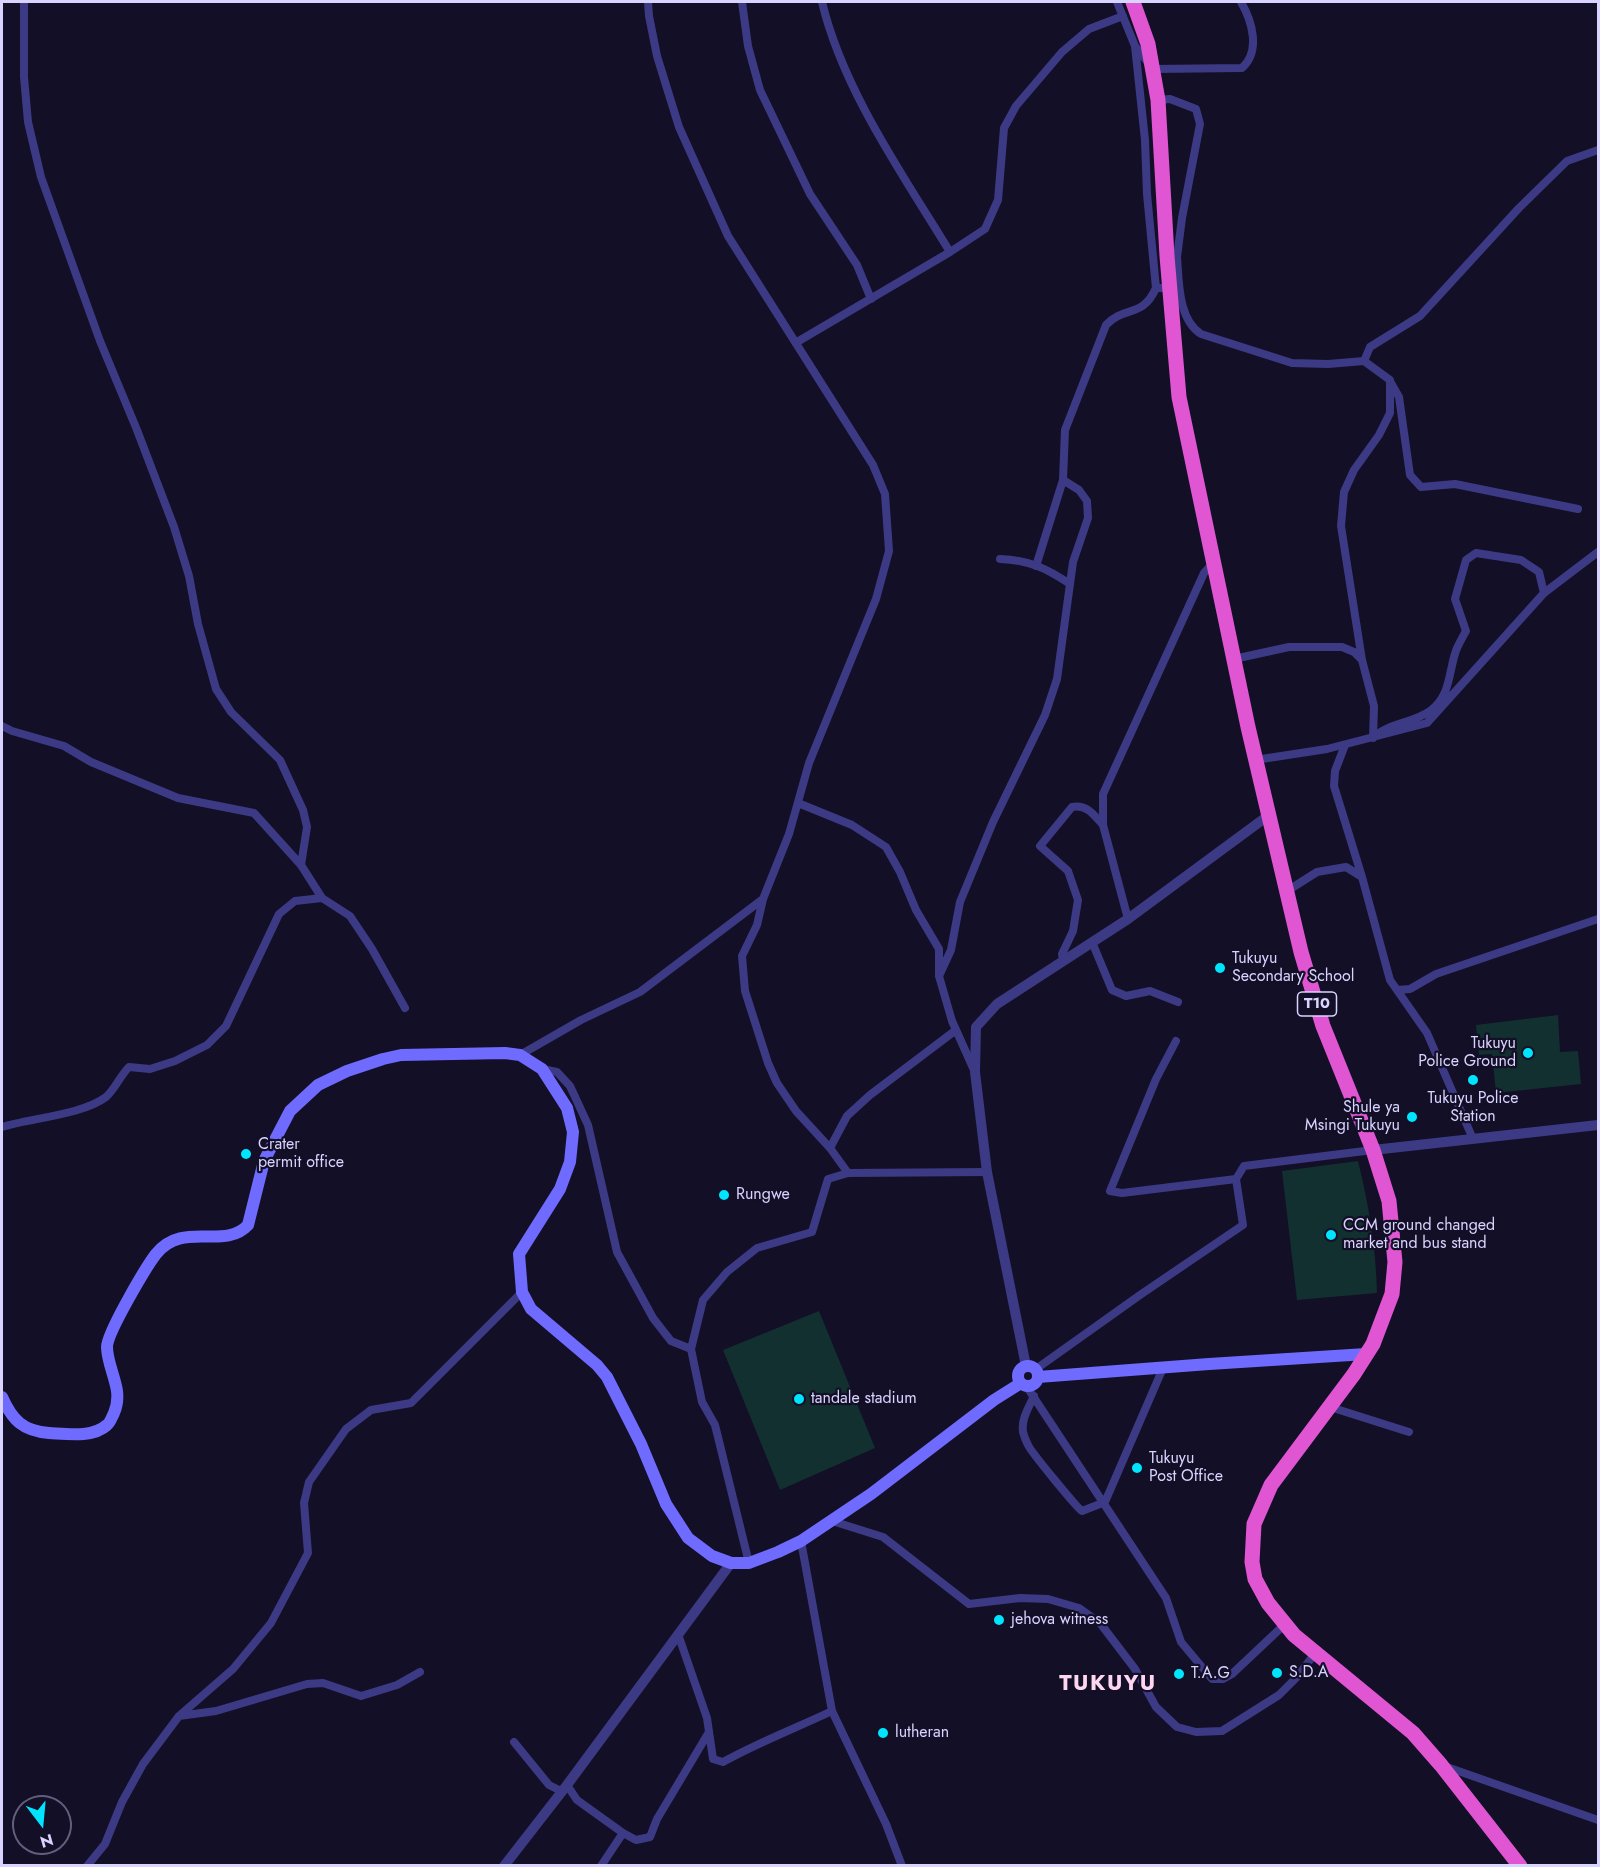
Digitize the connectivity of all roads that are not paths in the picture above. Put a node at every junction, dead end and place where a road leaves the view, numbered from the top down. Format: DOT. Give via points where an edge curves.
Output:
graph roads {
  1 [pos="24,2"];
  2 [pos="648,2"];
  3 [pos="741,2"];
  4 [pos="822,2"];
  5 [pos="1117,2"];
  6 [pos="1133,2"];
  7 [pos="1241,2"];
  8 [pos="1123,16"];
  9 [pos="1135,46"];
  10 [pos="1153,69"];
  11 [pos="1158,100"];
  12 [pos="1161,146"];
  13 [pos="1145,147"];
  14 [pos="1599,150"];
  15 [pos="950,252"];
  16 [pos="1172,257"];
  17 [pos="1163,288"];
  18 [pos="871,298"];
  19 [pos="797,342"];
  20 [pos="1364,361"];
  21 [pos="1390,380"];
  22 [pos="1063,480"];
  23 [pos="1578,509"];
  24 [pos="1599,552"];
  25 [pos="1000,559"];
  26 [pos="1215,562"];
  27 [pos="1036,566"];
  28 [pos="1070,584"];
  29 [pos="1544,592"];
  30 [pos="1234,659"];
  31 [pos="1362,660"];
  32 [pos="2,726"];
  33 [pos="1373,738"];
  34 [pos="1345,745"];
  35 [pos="1255,760"];
  36 [pos="798,803"];
  37 [pos="1269,815"];
  38 [pos="1103,825"];
  39 [pos="301,865"];
  40 [pos="1362,877"];
  41 [pos="1287,891"];
  42 [pos="322,898"];
  43 [pos="763,899"];
  44 [pos="1128,919"];
  45 [pos="1599,919"];
  46 [pos="1092,942"];
  47 [pos="1063,961"];
  48 [pos="939,976"];
  49 [pos="1397,990"];
  50 [pos="1178,1002"];
  51 [pos="405,1008"];
  52 [pos="956,1030"];
  53 [pos="1176,1041"];
  54 [pos="520,1055"];
  55 [pos="542,1069"];
  56 [pos="975,1072"];
  57 [pos="1599,1125"];
  58 [pos="2,1127"];
  59 [pos="1473,1139"];
  60 [pos="830,1148"];
  61 [pos="1373,1150"];
  62 [pos="987,1172"];
  63 [pos="848,1173"];
  64 [pos="1236,1179"];
  65 [pos="522,1292"];
  66 [pos="691,1349"];
  67 [pos="1366,1354"];
  68 [pos="1163,1368"];
  69 [pos="1034,1371"];
  70 [pos="1027,1389"];
  71 [pos="2,1397"];
  72 [pos="1330,1407"];
  73 [pos="1409,1432"];
  74 [pos="1105,1502"];
  75 [pos="832,1521"];
  76 [pos="801,1540"];
  77 [pos="731,1563"];
  78 [pos="749,1563"];
  79 [pos="1284,1625"];
  80 [pos="678,1634"];
  81 [pos="1316,1652"];
  82 [pos="420,1672"];
  83 [pos="832,1710"];
  84 [pos="179,1716"];
  85 [pos="709,1732"];
  86 [pos="514,1742"];
  87 [pos="1441,1765"];
  88 [pos="564,1788"];
  89 [pos="1599,1821"];
  90 [pos="623,1833"];
  91 [pos="87,1866"];
  92 [pos="504,1866"];
  93 [pos="601,1866"];
  94 [pos="902,1866"];
  95 [pos="1520,1866"];
  1 -- 39 [label="street" via="28,122 42,177 100,341 174,527 216,689 231,712 280,760 303,810 307,827"];
  2 -- 19 [label="street" via="657,56 679,127 728,236"];
  3 -- 18 [label="street" via="760,90 810,194 857,265"];
  4 -- 15 [label="street" via="829,31 877,131"];
  5 -- 8 [label="street"];
  6 -- 10 [label="highway, T10"];
  7 -- 10 [label="street" via="1248,14 1254,48 1242,68"];
  8 -- 9 [label="street"];
  8 -- 15 [label="street" via="1089,29 1062,52 1016,106 1004,128 998,200 985,229"];
  9 -- 10 [label="street"];
  9 -- 13 [label="street"];
  10 -- 11 [label="highway, T10"];
  11 -- 12 [label="highway, T10"];
  11 -- 16 [label="street" via="1170,99 1196,109 1200,124"];
  12 -- 13 [label="street"];
  12 -- 16 [label="highway, T10"];
  13 -- 17 [label="street" via="1147,195"];
  14 -- 20 [label="street" via="1568,161 1420,316 1370,347"];
  15 -- 18 [label="street"];
  16 -- 17 [label="highway, T10"];
  16 -- 20 [label="street" via="1191,327 1201,334 1292,363"];
  17 -- 22 [label="street" via="1140,310 1115,315 1106,325 1065,430"];
  17 -- 26 [label="highway, T10" via="1179,397"];
  18 -- 19 [label="street"];
  19 -- 36 [label="street" via="873,465 885,494 889,551 876,599 809,764"];
  20 -- 21 [label="street"];
  21 -- 23 [label="street" via="1399,397 1410,475 1420,487 1455,484"];
  21 -- 31 [label="street" via="1390,413 1344,492 1341,526"];
  22 -- 27 [label="street"];
  22 -- 28 [label="street" via="1079,490 1087,501 1088,518"];
  24 -- 29 [label="street"];
  25 -- 27 [label="street" via="1021,560"];
  26 -- 30 [label="highway, T10"];
  26 -- 38 [label="street" via="1204,573 1103,794"];
  27 -- 28 [label="street"];
  28 -- 48 [label="street" via="1058,678 960,902 951,950"];
  29 -- 33 [label="street" via="1427,723"];
  29 -- 33 [label="street" via="1539,572 1521,560 1476,553 1466,560 1455,599 1466,631 1456,649 1447,690 1431,710 1383,729"];
  30 -- 31 [label="street" via="1289,647 1342,647"];
  30 -- 35 [label="highway, T10"];
  31 -- 33 [label="street" via="1374,706"];
  32 -- 39 [label="street" via="64,746 91,762 178,798 254,813"];
  33 -- 34 [label="street"];
  34 -- 35 [label="street"];
  34 -- 40 [label="street" via="1334,786"];
  35 -- 37 [label="highway, T10"];
  36 -- 43 [label="street"];
  36 -- 48 [label="street" via="852,825 886,847 915,910 939,949"];
  37 -- 41 [label="highway, T10"];
  37 -- 44 [label="street"];
  38 -- 44 [label="street"];
  38 -- 47 [label="street" via="1088,809 1072,807 1040,846 1068,871 1078,900"];
  39 -- 42 [label="street"];
  40 -- 41 [label="street" via="1346,867 1317,872"];
  40 -- 49 [label="street" via="1390,980"];
  41 -- 61 [label="highway, T10" via="1323,1026"];
  42 -- 51 [label="street" via="350,916"];
  42 -- 58 [label="street" via="295,901 279,914 226,1026 207,1045 175,1062 150,1069 129,1067 108,1095 95,1104"];
  43 -- 54 [label="street" via="640,992"];
  43 -- 60 [label="street" via="757,925 742,956 745,991 777,1083"];
  44 -- 46 [label="street"];
  45 -- 49 [label="street" via="1436,974 1410,989"];
  46 -- 47 [label="street"];
  46 -- 50 [label="street" via="1112,990 1126,996 1150,992"];
  47 -- 56 [label="street" via="997,1005 976,1027"];
  48 -- 52 [label="street"];
  49 -- 59 [label="street" via="1427,1033"];
  52 -- 56 [label="street"];
  52 -- 60 [label="street" via="847,1116"];
  53 -- 64 [label="street" via="1156,1079 1110,1191 1122,1193"];
  54 -- 55 [label="main road"];
  54 -- 71 [label="main road" via="401,1055 347,1071 318,1085 290,1111 264,1161 248,1225 241,1233 188,1235 157,1252 115,1323 107,1346 118,1394 117,1407 108,1425 90,1433 36,1432 9,1415"];
  55 -- 65 [label="main road" via="567,1108 573,1132 570,1162 560,1189 519,1254"];
  55 -- 66 [label="street" via="557,1072 570,1086 588,1125 617,1252 653,1318 671,1341"];
  56 -- 62 [label="street"];
  57 -- 59 [label="street"];
  59 -- 61 [label="street"];
  60 -- 63 [label="street"];
  61 -- 64 [label="street" via="1244,1166"];
  61 -- 67 [label="highway, T10" via="1389,1201 1395,1262 1392,1294"];
  62 -- 63 [label="street"];
  62 -- 69 [label="street"];
  63 -- 66 [label="street" via="828,1179 812,1232 757,1248 727,1272 703,1300"];
  64 -- 69 [label="street" via="1243,1225"];
  65 -- 77 [label="main road" via="531,1309 607,1377 666,1504 688,1538 712,1556"];
  65 -- 84 [label="street" via="411,1402 371,1410 346,1430 309,1482 304,1503 308,1553 272,1623 233,1669"];
  66 -- 78 [label="street" via="702,1402 715,1425"];
  67 -- 68 [label="main road"];
  67 -- 72 [label="highway, T10"];
  68 -- 69 [label="main road"];
  68 -- 74 [label="street"];
  69 -- 70 [label="main road" via="1033,1385"];
  69 -- 70 [label="main road" via="1021,1369 1018,1375"];
  70 -- 74 [label="street"];
  70 -- 74 [label="street" via="1023,1426 1029,1447 1078,1510"];
  70 -- 75 [label="main road" via="994,1400"];
  72 -- 73 [label="street"];
  72 -- 79 [label="highway, T10" via="1271,1485 1254,1524 1255,1579"];
  74 -- 79 [label="street" via="1166,1598 1181,1642 1212,1679 1232,1674"];
  75 -- 76 [label="main road"];
  75 -- 81 [label="street" via="883,1538 969,1604 1048,1599 1079,1608 1100,1623 1135,1669 1155,1707 1177,1726 1196,1732 1222,1731 1279,1695"];
  76 -- 78 [label="main road"];
  76 -- 83 [label="street"];
  77 -- 78 [label="main road"];
  77 -- 80 [label="street"];
  79 -- 81 [label="highway, T10"];
  80 -- 85 [label="street" via="708,1718"];
  80 -- 88 [label="street"];
  81 -- 87 [label="highway, T10" via="1413,1733"];
  82 -- 84 [label="street" via="361,1696 323,1683 307,1684 216,1711"];
  83 -- 85 [label="street" via="723,1762 713,1759"];
  83 -- 94 [label="street"];
  84 -- 91 [label="street" via="143,1764 105,1844"];
  85 -- 90 [label="street" via="650,1836 636,1840"];
  86 -- 88 [label="street" via="549,1785"];
  87 -- 89 [label="street"];
  87 -- 95 [label="highway, T10"];
  88 -- 90 [label="street"];
  88 -- 92 [label="street"];
  90 -- 93 [label="street"];
}
